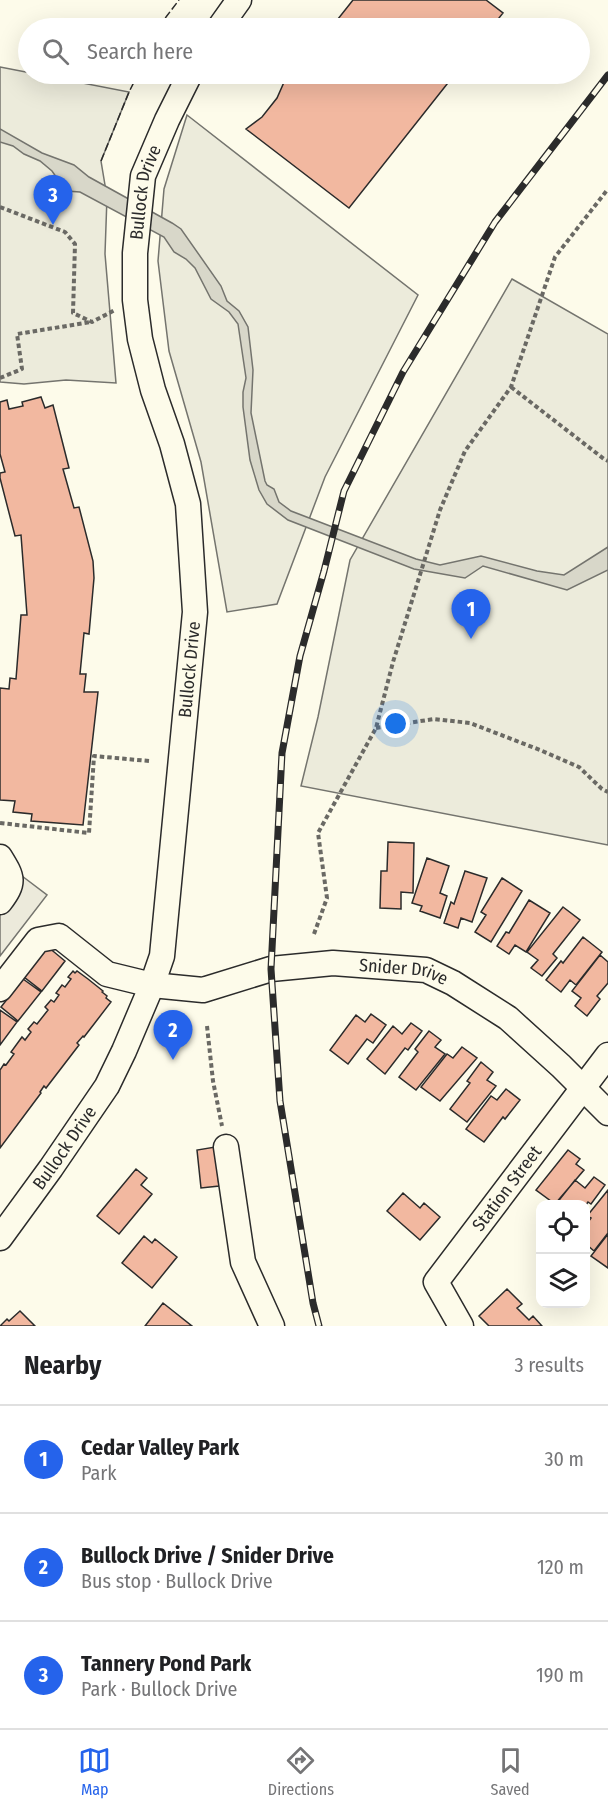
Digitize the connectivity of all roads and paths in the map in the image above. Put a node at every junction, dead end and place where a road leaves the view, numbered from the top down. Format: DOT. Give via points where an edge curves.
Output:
graph roads {
  1 [pos="239,0"];
  2 [pos="226,18"];
  3 [pos="185,84"];
  4 [pos="608,189"];
  5 [pos="0,207"];
  6 [pos="135,300"];
  7 [pos="92,322"];
  8 [pos="0,378"];
  9 [pos="511,387"];
  10 [pos="608,460"];
  11 [pos="376,729"];
  12 [pos="148,761"];
  13 [pos="608,792"];
  14 [pos="0,823"];
  15 [pos="0,857"];
  16 [pos="0,902"];
  17 [pos="314,934"];
  18 [pos="152,985"];
  19 [pos="0,989"];
  20 [pos="207,1026"];
  21 [pos="608,1055"];
  22 [pos="583,1087"];
  23 [pos="608,1113"];
  24 [pos="226,1147"];
  25 [pos="0,1238"];
  26 [pos="272,1326"];
  27 [pos="461,1326"];
  1 -- 2 [label="street"];
  3 -- 6 [label="street, Bullock Drive" via="143,176 135,253"];
  4 -- 9 [label="path" via="555,257"];
  5 -- 7 [label="path" via="65,232 75,244 73,313"];
  6 -- 7 [label="path"];
  6 -- 18 [label="street, Bullock Drive" via="153,390 188,504 195,612 162,956"];
  7 -- 8 [label="path" via="17,334 22,369"];
  9 -- 10 [label="path"];
  9 -- 11 [label="path" via="465,451 440,510"];
  11 -- 13 [label="path" via="434,719 470,723 579,767"];
  11 -- 17 [label="path" via="318,833 327,898"];
  12 -- 14 [label="path" via="94,756 88,833"];
  15 -- 16 [label="street" via="11,876 11,889"];
  18 -- 19 [label="street, Snider Drive" via="107,974 59,936 38,940"];
  18 -- 22 [label="street, Snider Drive" via="203,990 271,969 333,963 426,970 508,1018"];
  18 -- 25 [label="street, Bullock Drive" via="107,1086"];
  20 -- 24 [label="path"];
  21 -- 22 [label="street, Station Street"];
  22 -- 23 [label="street, Snider Drive"];
  22 -- 27 [label="street, Station Street" via="436,1282"];
  24 -- 26 [label="street" via="243,1262"];
}
